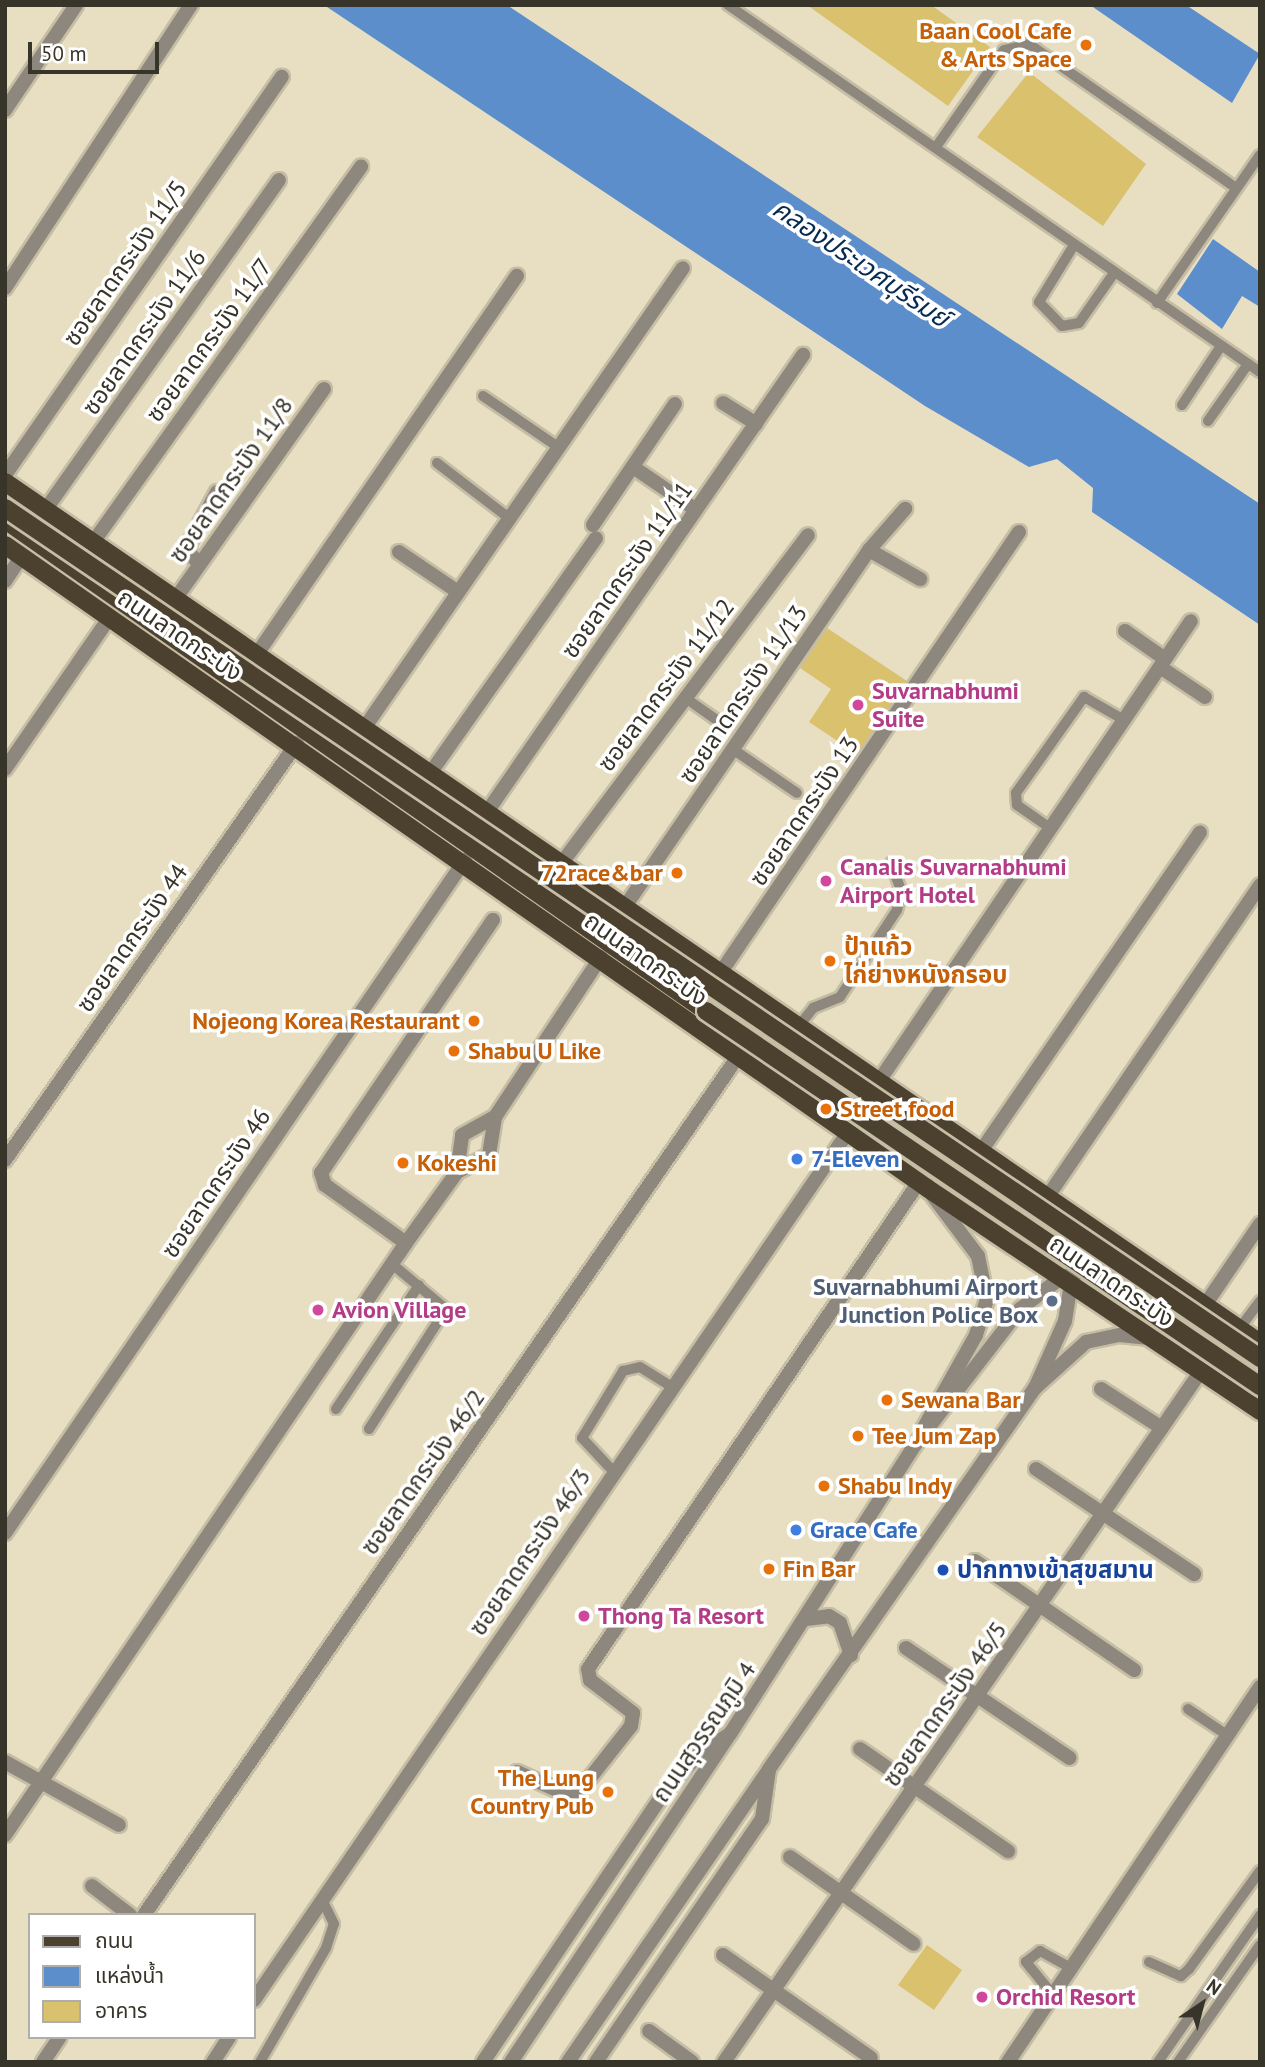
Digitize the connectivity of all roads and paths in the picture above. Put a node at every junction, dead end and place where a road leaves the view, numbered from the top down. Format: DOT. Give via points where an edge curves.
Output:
graph roads {
  1 [pos="76,5"];
  2 [pos="191,5"];
  3 [pos="728,5"];
  4 [pos="282,78"];
  5 [pos="5,110"];
  6 [pos="936,147"];
  7 [pos="1260,155"];
  8 [pos="361,166"];
  9 [pos="279,180"];
  10 [pos="1236,188"];
  11 [pos="1074,245"];
  12 [pos="683,268"];
  13 [pos="1114,273"];
  14 [pos="517,276"];
  15 [pos="5,288"];
  16 [pos="1157,303"];
  17 [pos="1221,346"];
  18 [pos="803,355"];
  19 [pos="1248,364"];
  20 [pos="1260,372"];
  21 [pos="324,389"];
  22 [pos="483,396"];
  23 [pos="723,403"];
  24 [pos="675,404"];
  25 [pos="1181,405"];
  26 [pos="1208,421"];
  27 [pos="756,424"];
  28 [pos="558,447"];
  29 [pos="437,463"];
  30 [pos="633,467"];
  31 [pos="5,475"];
  32 [pos="5,482"];
  33 [pos="217,492"];
  34 [pos="5,508"];
  35 [pos="46,509"];
  36 [pos="905,509"];
  37 [pos="696,510"];
  38 [pos="509,518"];
  39 [pos="5,520"];
  40 [pos="1019,532"];
  41 [pos="808,535"];
  42 [pos="94,541"];
  43 [pos="5,545"];
  44 [pos="869,550"];
  45 [pos="399,552"];
  46 [pos="22,556"];
  47 [pos="200,564"];
  48 [pos="920,579"];
  49 [pos="5,581"];
  50 [pos="458,592"];
  51 [pos="176,598"];
  52 [pos="110,617"];
  53 [pos="1191,621"];
  54 [pos="1125,631"];
  55 [pos="257,654"];
  56 [pos="1163,663"];
  57 [pos="684,697"];
  58 [pos="1205,697"];
  59 [pos="715,719"];
  60 [pos="1124,720"];
  61 [pos="365,727"];
  62 [pos="297,743"];
  63 [pos="734,750"];
  64 [pos="5,769"];
  65 [pos="431,772"];
  66 [pos="797,793"];
  67 [pos="487,812"];
  68 [pos="1050,828"];
  69 [pos="1200,833"];
  70 [pos="465,860"];
  71 [pos="891,863"];
  72 [pos="561,864"];
  73 [pos="1260,885"];
  74 [pos="624,908"];
  75 [pos="493,920"];
  76 [pos="601,957"];
  77 [pos="719,975"];
  78 [pos="797,1028"];
  79 [pos="739,1055"];
  80 [pos="877,1084"];
  81 [pos="495,1117"];
  82 [pos="848,1132"];
  83 [pos="979,1154"];
  84 [pos="5,1160"];
  85 [pos="457,1172"];
  86 [pos="923,1185"];
  87 [pos="1046,1199"];
  88 [pos="1064,1212"];
  89 [pos="1260,1224"];
  90 [pos="406,1243"];
  91 [pos="392,1264"];
  92 [pos="1069,1278"];
  93 [pos="419,1285"];
  94 [pos="1184,1291"];
  95 [pos="1260,1301"];
  96 [pos="1205,1305"];
  97 [pos="1239,1329"];
  98 [pos="1154,1339"];
  99 [pos="1260,1343"];
  100 [pos="1260,1358"];
  101 [pos="1201,1371"];
  102 [pos="670,1386"];
  103 [pos="1260,1386"];
  104 [pos="1035,1388"];
  105 [pos="1101,1389"];
  106 [pos="336,1409"];
  107 [pos="1260,1411"];
  108 [pos="1162,1428"];
  109 [pos="369,1429"];
  110 [pos="915,1445"];
  111 [pos="1036,1469"];
  112 [pos="613,1471"];
  113 [pos="1102,1513"];
  114 [pos="5,1532"];
  115 [pos="975,1561"];
  116 [pos="1194,1574"];
  117 [pos="1041,1607"];
  118 [pos="806,1619"];
  119 [pos="906,1648"];
  120 [pos="851,1654"];
  121 [pos="1134,1670"];
  122 [pos="1260,1687"];
  123 [pos="978,1697"];
  124 [pos="1188,1709"];
  125 [pos="730,1734"];
  126 [pos="1227,1735"];
  127 [pos="860,1749"];
  128 [pos="1070,1758"];
  129 [pos="5,1762"];
  130 [pos="769,1769"];
  131 [pos="517,1772"];
  132 [pos="43,1779"];
  133 [pos="915,1788"];
  134 [pos="120,1825"];
  135 [pos="5,1835"];
  136 [pos="1007,1851"];
  137 [pos="790,1857"];
  138 [pos="1260,1871"];
  139 [pos="92,1886"];
  140 [pos="842,1894"];
  141 [pos="322,1899"];
  142 [pos="127,1913"];
  143 [pos="145,1913"];
  144 [pos="1260,1915"];
  145 [pos="914,1944"];
  146 [pos="1260,1945"];
  147 [pos="723,1955"];
  148 [pos="1149,1962"];
  149 [pos="1071,1968"];
  150 [pos="773,1990"];
  151 [pos="1053,1995"];
  152 [pos="256,1997"];
  153 [pos="649,2031"];
  154 [pos="59,2039"];
  155 [pos="228,2039"];
  156 [pos="871,2058"];
  157 [pos="43,2062"];
  158 [pos="213,2062"];
  159 [pos="260,2062"];
  160 [pos="483,2062"];
  161 [pos="512,2062"];
  162 [pos="568,2062"];
  163 [pos="596,2062"];
  164 [pos="692,2062"];
  165 [pos="724,2062"];
  166 [pos="1008,2062"];
  167 [pos="1158,2062"];
  168 [pos="1178,2062"];
  1 -- 5 [label="street"];
  2 -- 15 [label="street"];
  3 -- 6 [label="lane"];
  4 -- 31 [label="street, ซอยลาดกระบัง 11/5"];
  6 -- 10 [label="lane" via="1004,50 1029,44"];
  6 -- 11 [label="lane"];
  7 -- 10 [label="lane"];
  8 -- 42 [label="street, ซอยลาดกระบัง 11/7"];
  9 -- 35 [label="street, ซอยลาดกระบัง 11/6"];
  10 -- 16 [label="lane"];
  11 -- 13 [label="lane"];
  11 -- 13 [label="lane" via="1039,302 1062,326 1079,323"];
  12 -- 28 [label="street"];
  13 -- 16 [label="lane"];
  14 -- 55 [label="street"];
  16 -- 17 [label="lane"];
  17 -- 19 [label="lane"];
  17 -- 25 [label="lane"];
  18 -- 27 [label="street, ซอยลาดกระบัง 11/11"];
  19 -- 20 [label="lane"];
  19 -- 26 [label="lane"];
  21 -- 47 [label="street, ซอยลาดกระบัง 11/8"];
  22 -- 28 [label="lane"];
  23 -- 27 [label="street"];
  24 -- 30 [label="street"];
  27 -- 37 [label="street, ซอยลาดกระบัง 11/11"];
  28 -- 38 [label="street"];
  29 -- 38 [label="lane"];
  30 -- 37 [label="street"];
  30 -- 65 [label="street"];
  32 -- 35 [label="main road, ถนนลาดกระบัง"];
  33 -- 47 [label="street" via="190,542 188,551"];
  34 -- 100 [label="main road, bridge"];
  35 -- 42 [label="main road, ถนนลาดกระบัง"];
  36 -- 44 [label="street, ซอยลาดกระบัง 11/13"];
  37 -- 67 [label="street, ซอยลาดกระบัง 11/11"];
  38 -- 50 [label="street"];
  39 -- 103 [label="main road, bridge" via="664,982"];
  40 -- 77 [label="street, ซอยลาดกระบัง 13"];
  41 -- 57 [label="street, ซอยลาดกระบัง 11/12"];
  42 -- 51 [label="main road, ถนนลาดกระบัง"];
  43 -- 46 [label="main road, ถนนลาดกระบัง"];
  44 -- 48 [label="street"];
  44 -- 63 [label="street, ซอยลาดกระบัง 11/13"];
  45 -- 50 [label="street"];
  46 -- 49 [label="street"];
  46 -- 52 [label="main road, ถนนลาดกระบัง"];
  47 -- 51 [label="street, ซอยลาดกระบัง 11/8"];
  50 -- 61 [label="street"];
  51 -- 55 [label="main road, ถนนลาดกระบัง"];
  52 -- 62 [label="main road, ถนนลาดกระบัง"];
  52 -- 64 [label="street"];
  53 -- 56 [label="street"];
  54 -- 56 [label="street"];
  55 -- 61 [label="main road, ถนนลาดกระบัง"];
  56 -- 58 [label="street"];
  56 -- 60 [label="street"];
  57 -- 59 [label="lane"];
  57 -- 72 [label="street, ซอยลาดกระบัง 11/12"];
  60 -- 68 [label="street"];
  60 -- 68 [label="lane" via="1084,697 1016,793 1017,805"];
  61 -- 65 [label="main road, ถนนลาดกระบัง"];
  62 -- 70 [label="main road, ถนนลาดกระบัง"];
  62 -- 84 [label="street, ซอยลาดกระบัง 44"];
  63 -- 66 [label="lane"];
  63 -- 74 [label="street, ซอยลาดกระบัง 11/13"];
  65 -- 67 [label="main road, ถนนลาดกระบัง"];
  67 -- 72 [label="main road, ถนนลาดกระบัง"];
  68 -- 80 [label="street"];
  69 -- 83 [label="street"];
  70 -- 76 [label="main road, ถนนลาดกระบัง"];
  70 -- 114 [label="street, ซอยลาดกระบัง 46"];
  71 -- 78 [label="lane" via="902,892 897,910 841,997 813,1008"];
  72 -- 74 [label="main road, ถนนลาดกระบัง"];
  73 -- 87 [label="street"];
  74 -- 77 [label="main road, ถนนลาดกระบัง"];
  75 -- 90 [label="street" via="321,1173 325,1185"];
  76 -- 79 [label="main road, ถนนลาดกระบัง"];
  76 -- 81 [label="street"];
  77 -- 78 [label="main road, ถนนลาดกระบัง"];
  78 -- 80 [label="main road, ถนนลาดกระบัง"];
  79 -- 82 [label="main road, ถนนลาดกระบัง"];
  79 -- 143 [label="street, ซอยลาดกระบัง 46/2"];
  80 -- 83 [label="main road, ถนนลาดกระบัง"];
  81 -- 85 [label="street" via="489,1155"];
  81 -- 85 [label="street" via="462,1135"];
  82 -- 86 [label="main road, ถนนลาดกระบัง"];
  82 -- 102 [label="street, ซอยลาดกระบัง 46/3"];
  83 -- 87 [label="main road, ถนนลาดกระบัง"];
  85 -- 90 [label="street"];
  86 -- 92 [label="main road, ถนนลาดกระบัง"];
  86 -- 110 [label="street" via="978,1256 987,1300 976,1335"];
  86 -- 131 [label="street" via="588,1668 590,1680 633,1713 631,1726 579,1792 557,1790"];
  87 -- 88 [label="main road, ถนนลาดกระบัง"];
  88 -- 92 [label="street" via="1075,1247"];
  88 -- 94 [label="main road, ถนนลาดกระบัง"];
  89 -- 96 [label="street"];
  90 -- 91 [label="street"];
  91 -- 93 [label="lane"];
  91 -- 132 [label="street"];
  92 -- 94 [label="street, ถนนสุวรรณภูมิ 4" via="1119,1268"];
  92 -- 98 [label="main road, ถนนลาดกระบัง"];
  92 -- 104 [label="street" via="1062,1334"];
  92 -- 110 [label="street, ถนนสุวรรณภูมิ 4" via="1020,1309"];
  93 -- 106 [label="lane"];
  93 -- 109 [label="lane" via="442,1300 444,1316"];
  94 -- 96 [label="main road, ถนนลาดกระบัง"];
  95 -- 97 [label="lane"];
  96 -- 97 [label="main road, ถนนลาดกระบัง"];
  97 -- 99 [label="main road, ถนนลาดกระบัง"];
  98 -- 101 [label="main road, ถนนลาดกระบัง"];
  98 -- 104 [label="street" via="1120,1335 1086,1342"];
  101 -- 107 [label="main road, ถนนลาดกระบัง"];
  101 -- 108 [label="street, ซอยลาดกระบัง 46/5"];
  102 -- 112 [label="street, ซอยลาดกระบัง 46/3"];
  102 -- 112 [label="lane" via="640,1367 623,1371 582,1438"];
  104 -- 120 [label="street"];
  105 -- 108 [label="street"];
  108 -- 113 [label="street, ซอยลาดกระบัง 46/5"];
  110 -- 118 [label="street, ถนนสุวรรณภูมิ 4"];
  111 -- 113 [label="street"];
  112 -- 141 [label="street, ซอยลาดกระบัง 46/3"];
  113 -- 116 [label="street"];
  113 -- 117 [label="street, ซอยลาดกระบัง 46/5"];
  115 -- 117 [label="street"];
  117 -- 121 [label="street"];
  117 -- 123 [label="street, ซอยลาดกระบัง 46/5"];
  118 -- 120 [label="street" via="829,1616 840,1623"];
  118 -- 125 [label="street, ถนนสุวรรณภูมิ 4"];
  119 -- 123 [label="street"];
  120 -- 130 [label="street"];
  122 -- 126 [label="street"];
  123 -- 128 [label="street"];
  123 -- 133 [label="street, ซอยลาดกระบัง 46/5"];
  124 -- 126 [label="lane"];
  125 -- 160 [label="street" via="699,1754 663,1794"];
  125 -- 161 [label="street, ถนนสุวรรณภูมิ 4"];
  126 -- 149 [label="street"];
  127 -- 133 [label="street"];
  129 -- 132 [label="street"];
  130 -- 162 [label="street"];
  130 -- 163 [label="street" via="762,1819"];
  132 -- 134 [label="street"];
  132 -- 135 [label="street"];
  133 -- 136 [label="street"];
  133 -- 140 [label="street, ซอยลาดกระบัง 46/5"];
  137 -- 140 [label="street"];
  138 -- 148 [label="lane" via="1181,1976"];
  139 -- 142 [label="street"];
  140 -- 145 [label="street"];
  140 -- 150 [label="street, ซอยลาดกระบัง 46/5"];
  141 -- 152 [label="street, ซอยลาดกระบัง 46/3"];
  141 -- 159 [label="lane" via="334,1924 326,1948"];
  144 -- 167 [label="lane"];
  146 -- 168 [label="lane"];
  147 -- 150 [label="street"];
  149 -- 151 [label="street"];
  149 -- 151 [label="lane" via="1040,1951 1026,1962"];
  150 -- 156 [label="street"];
  150 -- 165 [label="street, ซอยลาดกระบัง 46/5"];
  151 -- 166 [label="street"];
  153 -- 164 [label="street"];
  154 -- 157 [label="street"];
  155 -- 158 [label="street"];
}
